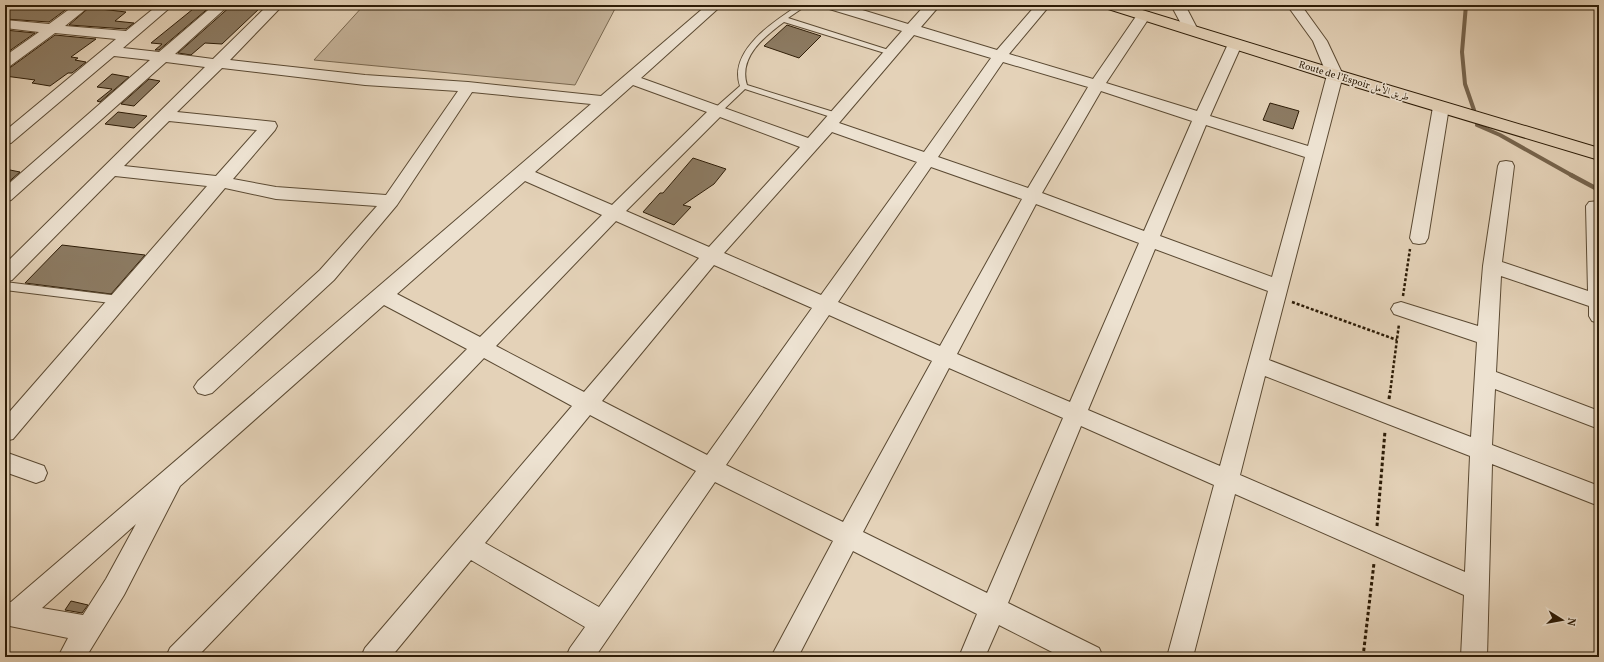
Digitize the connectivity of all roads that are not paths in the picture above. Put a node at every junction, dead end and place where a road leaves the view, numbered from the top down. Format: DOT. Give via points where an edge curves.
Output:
graph roads {
  1 [pos="84,5"];
  2 [pos="166,5"];
  3 [pos="222,5"];
  4 [pos="276,5"];
  5 [pos="715,5"];
  6 [pos="804,5"];
  7 [pos="831,5"];
  8 [pos="933,5"];
  9 [pos="1043,5"];
  10 [pos="1110,5"];
  11 [pos="1178,5"];
  12 [pos="1294,5"];
  13 [pos="1144,15"];
  14 [pos="783,19"];
  15 [pos="5,24"];
  16 [pos="52,29"];
  17 [pos="912,30"];
  18 [pos="1191,30"];
  19 [pos="129,36"];
  20 [pos="1235,44"];
  21 [pos="111,51"];
  22 [pos="891,52"];
  23 [pos="999,57"];
  24 [pos="163,58"];
  25 [pos="5,63"];
  26 [pos="218,64"];
  27 [pos="1335,75"];
  28 [pos="630,79"];
  29 [pos="1097,85"];
  30 [pos="744,86"];
  31 [pos="468,87"];
  32 [pos="604,101"];
  33 [pos="1441,107"];
  34 [pos="718,110"];
  35 [pos="164,116"];
  36 [pos="833,120"];
  37 [pos="1201,120"];
  38 [pos="5,139"];
  39 [pos="811,145"];
  40 [pos="1314,154"];
  41 [pos="1599,154"];
  42 [pos="926,160"];
  43 [pos="1506,166"];
  44 [pos="110,170"];
  45 [pos="522,173"];
  46 [pos="221,182"];
  47 [pos="5,196"];
  48 [pos="1032,196"];
  49 [pos="391,201"];
  50 [pos="1595,206"];
  51 [pos="614,213"];
  52 [pos="1419,238"];
  53 [pos="1149,240"];
  54 [pos="711,256"];
  55 [pos="1492,266"];
  56 [pos="5,275"];
  57 [pos="5,286"];
  58 [pos="1277,291"];
  59 [pos="382,294"];
  60 [pos="119,300"];
  61 [pos="825,305"];
  62 [pos="1599,306"];
  63 [pos="1401,309"];
  64 [pos="1487,337"];
  65 [pos="482,348"];
  66 [pos="945,357"];
  67 [pos="1258,364"];
  68 [pos="1485,376"];
  69 [pos="205,387"];
  70 [pos="586,403"];
  71 [pos="1075,414"];
  72 [pos="1599,420"];
  73 [pos="5,432"];
  74 [pos="1481,450"];
  75 [pos="5,462"];
  76 [pos="710,468"];
  77 [pos="36,473"];
  78 [pos="174,476"];
  79 [pos="1227,480"];
  80 [pos="1599,496"];
  81 [pos="848,536"];
  82 [pos="467,545"];
  83 [pos="1477,589"];
  84 [pos="992,608"];
  85 [pos="10,614"];
  86 [pos="603,623"];
  87 [pos="88,629"];
  88 [pos="71,657"];
  89 [pos="179,657"];
  90 [pos="374,657"];
  91 [pos="579,657"];
  92 [pos="784,657"];
  93 [pos="972,657"];
  94 [pos="1090,657"];
  95 [pos="1180,657"];
  96 [pos="1474,657"];
  1 -- 16 [label="street"];
  2 -- 19 [label="street"];
  3 -- 24 [label="street"];
  4 -- 26 [label="street"];
  5 -- 28 [label="street"];
  6 -- 14 [label="lane"];
  7 -- 17 [label="street"];
  8 -- 17 [label="street"];
  9 -- 23 [label="street"];
  10 -- 13 [label="highway, Route de l’Espoir طريق الأمل"];
  11 -- 18 [label="street"];
  12 -- 27 [label="street" via="1320,41"];
  13 -- 18 [label="highway, Route de l’Espoir طريق الأمل"];
  13 -- 29 [label="street"];
  14 -- 22 [label="lane"];
  14 -- 30 [label="lane" via="764,35 744,60 741,70"];
  15 -- 16 [label="street"];
  16 -- 19 [label="street"];
  16 -- 25 [label="street"];
  17 -- 22 [label="street"];
  17 -- 23 [label="street"];
  18 -- 20 [label="highway, Route de l’Espoir طريق الأمل"];
  19 -- 21 [label="street"];
  20 -- 27 [label="highway, Route de l’Espoir طريق الأمل"];
  20 -- 37 [label="street"];
  21 -- 24 [label="street"];
  21 -- 38 [label="street"];
  22 -- 36 [label="street"];
  23 -- 29 [label="street"];
  23 -- 42 [label="street"];
  24 -- 26 [label="street"];
  24 -- 47 [label="street"];
  26 -- 31 [label="street" via="365,80"];
  26 -- 35 [label="street"];
  27 -- 33 [label="highway, Route de l’Espoir طريق الأمل"];
  27 -- 40 [label="street"];
  28 -- 32 [label="street"];
  28 -- 34 [label="street"];
  29 -- 37 [label="street"];
  29 -- 48 [label="street"];
  30 -- 34 [label="lane"];
  30 -- 36 [label="lane"];
  31 -- 32 [label="street"];
  31 -- 49 [label="street"];
  32 -- 45 [label="street"];
  33 -- 41 [label="highway, Route de l’Espoir طريق الأمل"];
  33 -- 52 [label="street"];
  34 -- 39 [label="street"];
  34 -- 51 [label="street"];
  35 -- 44 [label="street"];
  35 -- 46 [label="street" via="269,126"];
  36 -- 39 [label="street"];
  36 -- 42 [label="street"];
  37 -- 40 [label="street"];
  37 -- 53 [label="street"];
  39 -- 54 [label="street"];
  40 -- 58 [label="street"];
  42 -- 48 [label="street"];
  42 -- 61 [label="street"];
  43 -- 55 [label="street"];
  44 -- 46 [label="street"];
  44 -- 56 [label="street"];
  45 -- 51 [label="street"];
  45 -- 59 [label="street"];
  46 -- 49 [label="street" via="276,193"];
  46 -- 60 [label="street"];
  48 -- 53 [label="street"];
  48 -- 66 [label="street"];
  49 -- 69 [label="street" via="327,275"];
  50 -- 62 [label="street"];
  51 -- 54 [label="street"];
  51 -- 65 [label="street"];
  53 -- 58 [label="street"];
  53 -- 71 [label="street"];
  54 -- 61 [label="street"];
  54 -- 70 [label="street"];
  55 -- 62 [label="street"];
  55 -- 64 [label="street"];
  57 -- 60 [label="lane"];
  58 -- 67 [label="street"];
  59 -- 65 [label="street"];
  59 -- 78 [label="street"];
  60 -- 73 [label="street"];
  61 -- 66 [label="street"];
  61 -- 76 [label="street"];
  63 -- 64 [label="street"];
  64 -- 68 [label="street"];
  65 -- 70 [label="street"];
  65 -- 89 [label="street"];
  66 -- 71 [label="street"];
  66 -- 81 [label="street"];
  67 -- 74 [label="street"];
  67 -- 79 [label="street"];
  68 -- 72 [label="street"];
  68 -- 74 [label="street"];
  70 -- 76 [label="street"];
  70 -- 82 [label="street"];
  71 -- 79 [label="street"];
  71 -- 84 [label="street"];
  74 -- 80 [label="street"];
  74 -- 83 [label="street"];
  75 -- 77 [label="street"];
  76 -- 81 [label="street"];
  76 -- 86 [label="street"];
  78 -- 85 [label="street"];
  78 -- 87 [label="street" via="115,587"];
  79 -- 83 [label="street"];
  79 -- 95 [label="street"];
  81 -- 84 [label="street"];
  81 -- 92 [label="street"];
  82 -- 86 [label="street"];
  82 -- 90 [label="street"];
  83 -- 96 [label="street"];
  84 -- 93 [label="street"];
  84 -- 94 [label="street"];
  85 -- 87 [label="street"];
  86 -- 91 [label="street"];
  87 -- 88 [label="street"];
}
